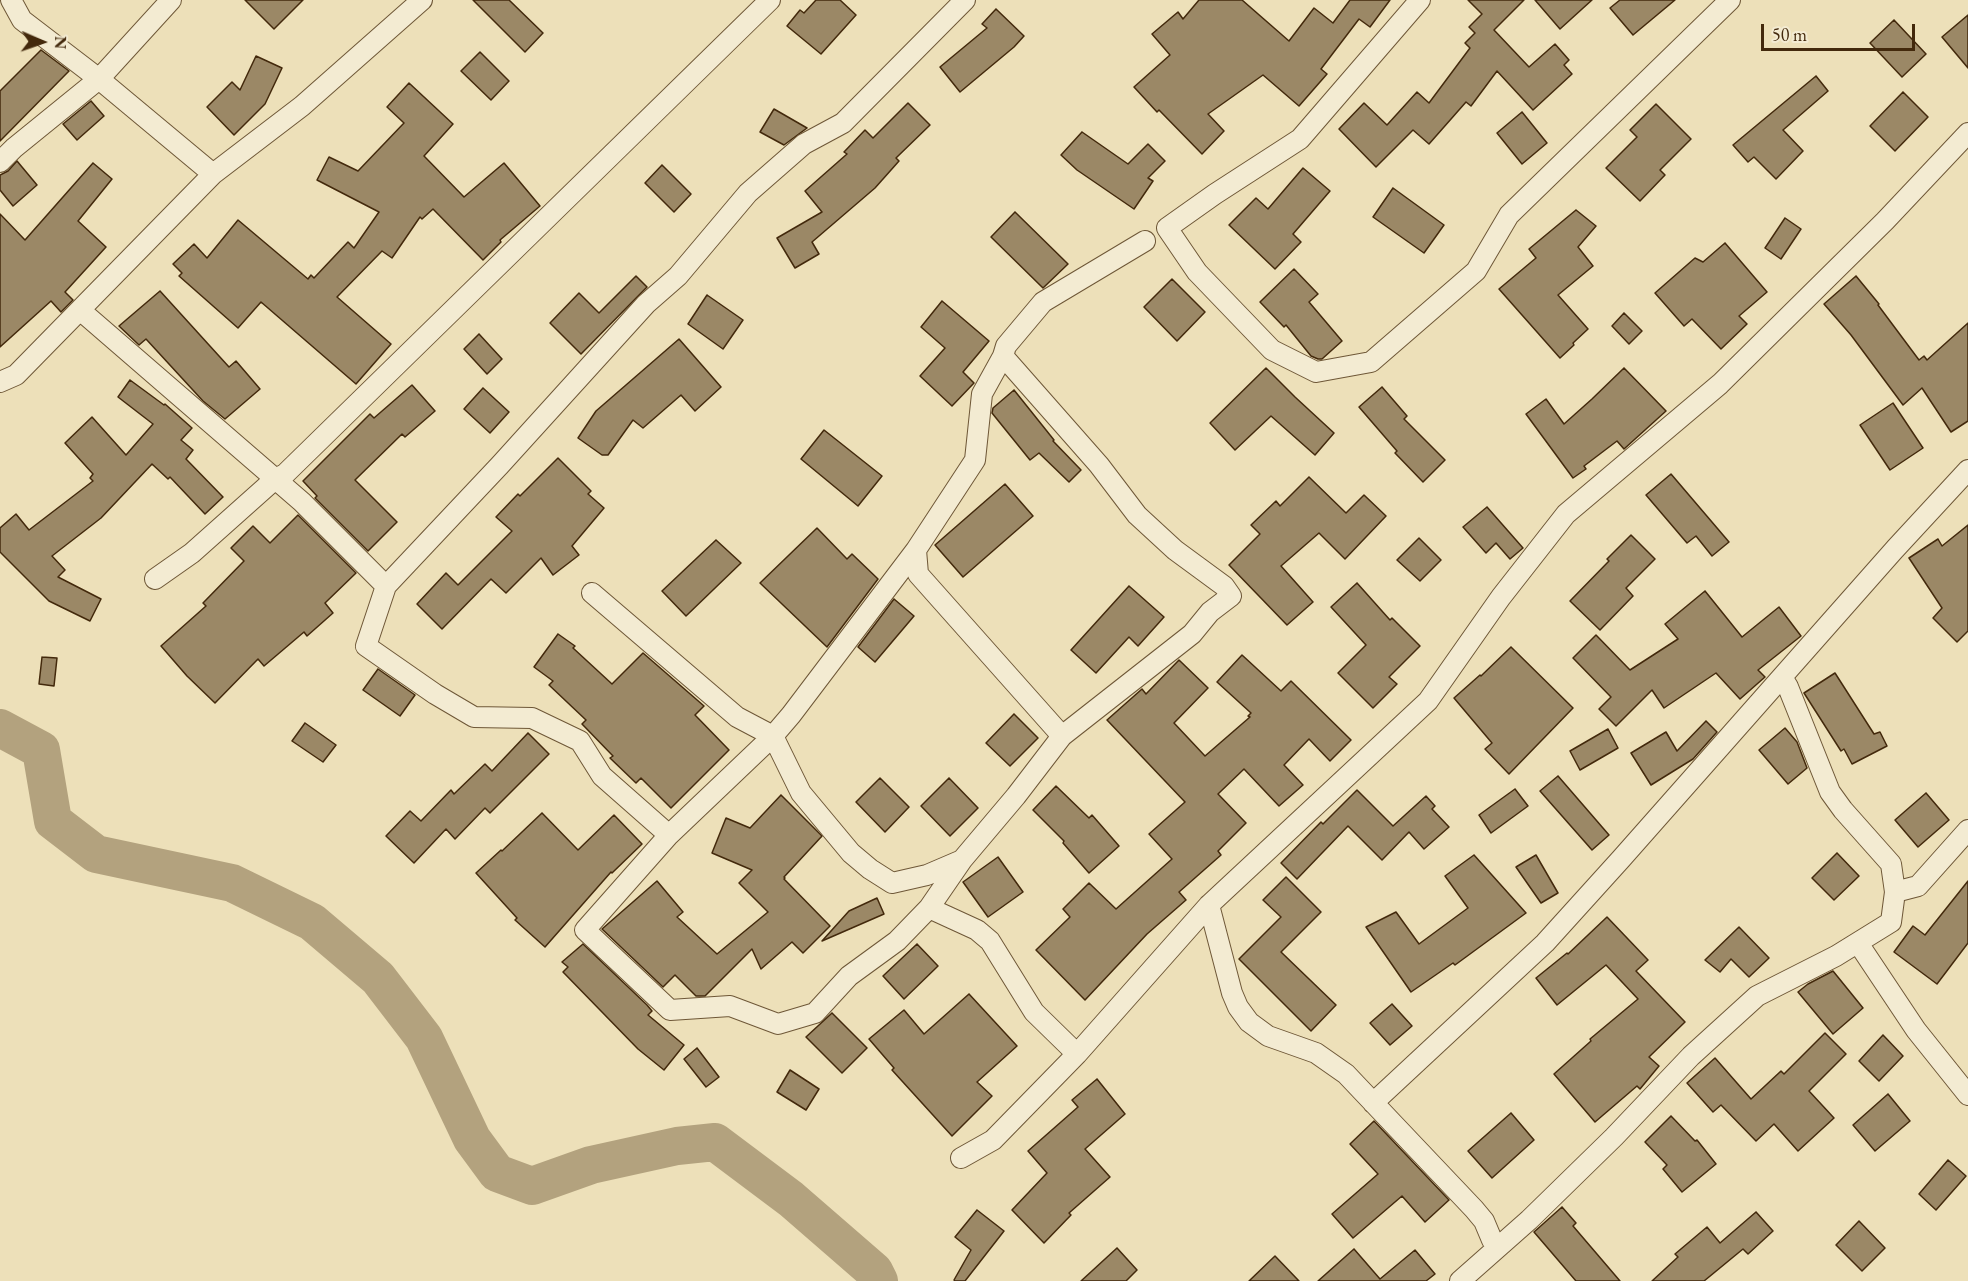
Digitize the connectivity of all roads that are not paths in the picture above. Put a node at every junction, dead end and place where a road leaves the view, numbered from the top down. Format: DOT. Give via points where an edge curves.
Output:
graph roads {
  1 [pos="10,0"];
  2 [pos="171,0"];
  3 [pos="422,0"];
  4 [pos="770,0"];
  5 [pos="965,0"];
  6 [pos="1420,0"];
  7 [pos="1730,0"];
  8 [pos="99,79"];
  9 [pos="1968,133"];
  10 [pos="0,162"];
  11 [pos="213,174"];
  12 [pos="1145,241"];
  13 [pos="80,309"];
  14 [pos="1004,356"];
  15 [pos="0,382"];
  16 [pos="1966,477"];
  17 [pos="275,479"];
  18 [pos="916,550"];
  19 [pos="155,579"];
  20 [pos="386,586"];
  21 [pos="592,593"];
  22 [pos="1782,677"];
  23 [pos="773,736"];
  24 [pos="1062,736"];
  25 [pos="1968,830"];
  26 [pos="669,835"];
  27 [pos="962,860"];
  28 [pos="1895,892"];
  29 [pos="1209,905"];
  30 [pos="929,908"];
  31 [pos="1858,943"];
  32 [pos="1077,1054"];
  33 [pos="1968,1095"];
  34 [pos="1373,1103"];
  35 [pos="961,1158"];
  36 [pos="1498,1246"];
  37 [pos="1460,1281"];
  1 -- 8 [label="street" via="22,20"];
  2 -- 8 [label="street"];
  3 -- 11 [label="street" via="302,106"];
  4 -- 17 [label="street" via="285,474"];
  5 -- 20 [label="street" via="843,123 804,144 748,193 678,276 646,304"];
  6 -- 7 [label="street" via="1300,139 1167,228 1197,272 1272,350 1316,372 1371,362 1476,271 1509,215"];
  8 -- 10 [label="street"];
  8 -- 11 [label="street"];
  9 -- 29 [label="street" via="1720,384 1566,514 1501,597 1428,701"];
  11 -- 13 [label="street"];
  12 -- 14 [label="street" via="1043,302 1005,346"];
  13 -- 15 [label="street" via="16,375"];
  13 -- 17 [label="street"];
  14 -- 18 [label="street" via="982,394 975,460"];
  14 -- 24 [label="street" via="1137,515 1175,550 1224,586 1231,596 1210,612 1192,634"];
  16 -- 22 [label="street" via="1894,549"];
  17 -- 19 [label="street" via="192,553"];
  17 -- 20 [label="street"];
  18 -- 23 [label="street"];
  18 -- 24 [label="street" via="918,574"];
  20 -- 26 [label="street" via="366,646 474,717 532,718 580,741 602,776"];
  21 -- 23 [label="street" via="737,717"];
  22 -- 28 [label="street" via="1830,792 1891,864"];
  22 -- 34 [label="street" via="1545,943"];
  23 -- 26 [label="street"];
  23 -- 27 [label="street" via="801,793 851,853 870,869 892,883 927,875"];
  24 -- 27 [label="street"];
  25 -- 28 [label="street" via="1918,886"];
  26 -- 30 [label="street" via="585,930 670,1010 730,1006 778,1024 815,1013 849,976 897,942"];
  27 -- 30 [label="street"];
  28 -- 31 [label="street" via="1891,922"];
  29 -- 32 [label="street"];
  29 -- 34 [label="street" via="1232,993 1249,1022 1268,1036 1317,1053 1346,1074"];
  30 -- 32 [label="street" via="977,930 990,941 1034,1012"];
  31 -- 33 [label="street" via="1916,1030"];
  31 -- 36 [label="street" via="1757,996"];
  32 -- 35 [label="street" via="993,1140"];
  34 -- 36 [label="street" via="1474,1209"];
  36 -- 37 [label="street"];
}
